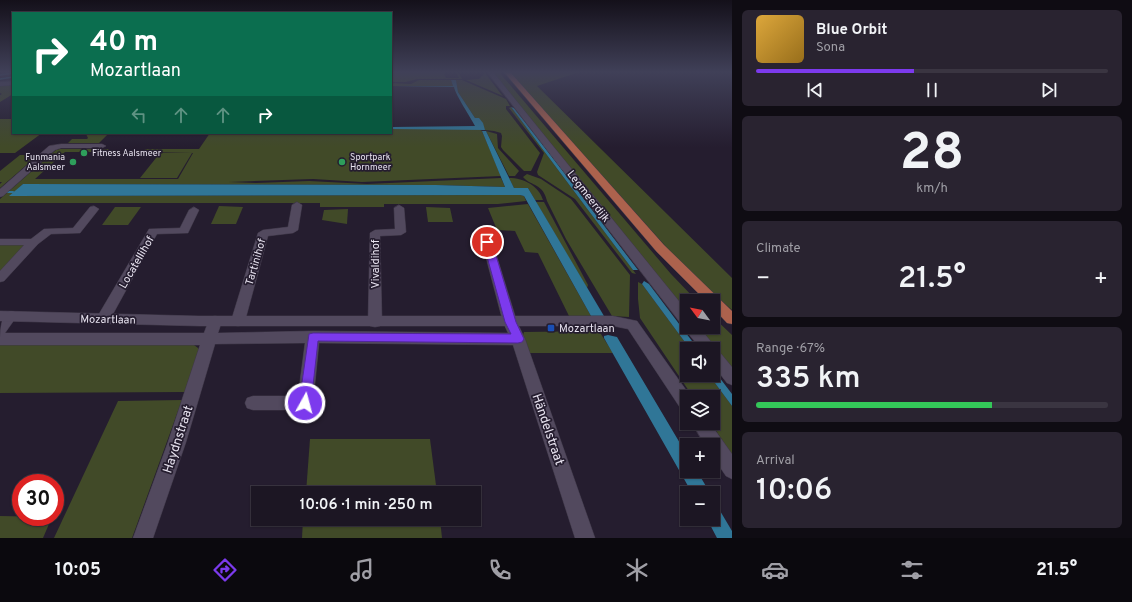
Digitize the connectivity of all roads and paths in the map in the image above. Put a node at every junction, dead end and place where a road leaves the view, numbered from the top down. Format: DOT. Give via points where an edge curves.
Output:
graph roads {
  1 [pos="510,97"];
  2 [pos="528,97"];
  3 [pos="102,146"];
  4 [pos="0,194"];
  5 [pos="297,205"];
  6 [pos="399,208"];
  7 [pos="94,209"];
  8 [pos="194,210"];
  9 [pos="484,231"];
  10 [pos="0,242"];
  11 [pos="34,242"];
  12 [pos="0,278"];
  13 [pos="680,312"];
  14 [pos="5,316"];
  15 [pos="732,318"];
  16 [pos="103,319"];
  17 [pos="216,321"];
  18 [pos="238,321"];
  19 [pos="375,322"];
  20 [pos="510,322"];
  21 [pos="0,330"];
  22 [pos="697,334"];
  23 [pos="313,337"];
  24 [pos="0,339"];
  25 [pos="209,339"];
  26 [pos="518,339"];
  27 [pos="704,342"];
  28 [pos="720,363"];
  29 [pos="732,378"];
  30 [pos="680,394"];
  31 [pos="253,403"];
  32 [pos="705,430"];
  33 [pos="732,470"];
  34 [pos="143,538"];
  35 [pos="585,538"];
  1 -- 13 [label="street, Legmeerdijk"];
  2 -- 15 [label="main road, Legmeerdijk" via="660,248"];
  3 -- 4 [label="street" via="52,148"];
  5 -- 18 [label="street, Tartinihof" via="293,230 263,233"];
  6 -- 19 [label="street, Vivaldihof" via="401,232 375,233"];
  7 -- 11 [label="street" via="76,231 48,231"];
  8 -- 16 [label="street, Locatellihof" via="184,232 153,231"];
  9 -- 20 [label="street, Händelstraat"];
  10 -- 11 [label="street"];
  11 -- 12 [label="street"];
  14 -- 16 [label="street, Mozartlaan"];
  14 -- 21 [label="street"];
  16 -- 17 [label="street, Mozartlaan"];
  17 -- 18 [label="street, Mozartlaan"];
  17 -- 25 [label="street"];
  18 -- 19 [label="street, Mozartlaan"];
  19 -- 20 [label="street, Mozartlaan"];
  20 -- 26 [label="street, Händelstraat"];
  20 -- 30 [label="street, Mozartlaan" via="612,322 632,325"];
  22 -- 27 [label="street"];
  23 -- 25 [label="street"];
  23 -- 26 [label="street"];
  23 -- 31 [label="street" via="305,403"];
  24 -- 25 [label="street"];
  25 -- 34 [label="street, Haydnstraat"];
  26 -- 35 [label="street, Händelstraat"];
  28 -- 29 [label="street"];
  32 -- 33 [label="street"];
}
